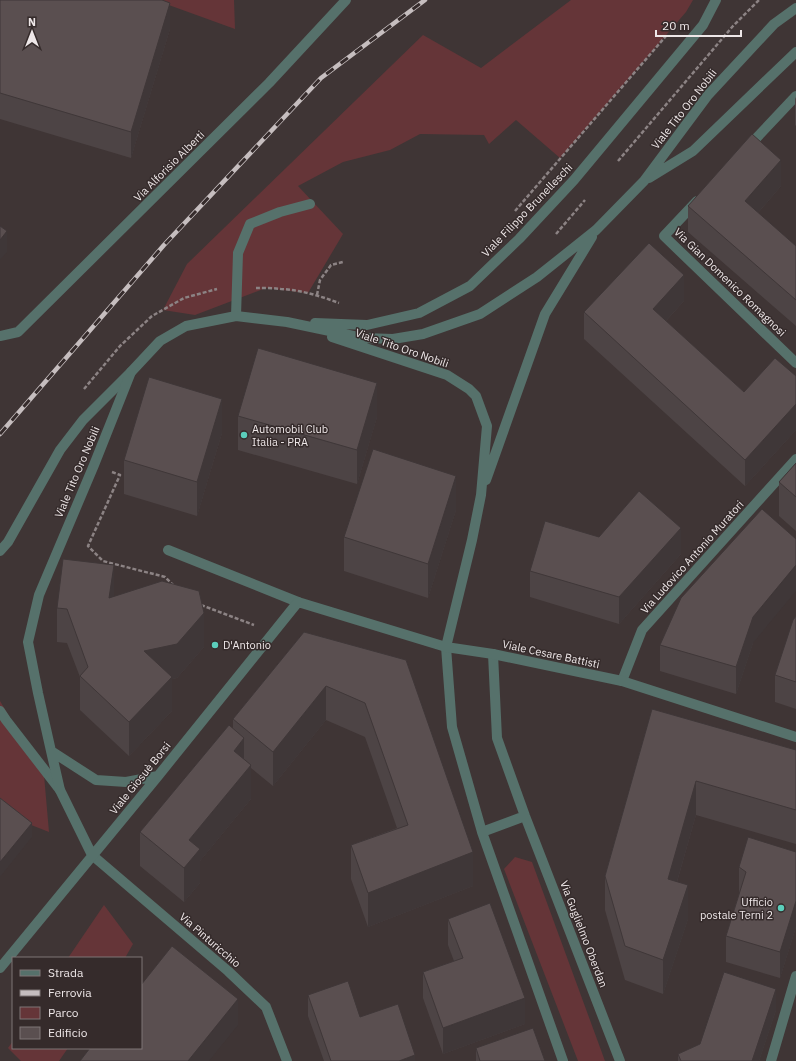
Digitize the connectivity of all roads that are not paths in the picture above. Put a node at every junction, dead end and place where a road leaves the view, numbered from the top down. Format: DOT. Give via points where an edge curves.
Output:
graph roads {
  1 [pos="346,0"];
  2 [pos="716,0"];
  3 [pos="796,8"];
  4 [pos="796,52"];
  5 [pos="796,96"];
  6 [pos="738,158"];
  7 [pos="644,181"];
  8 [pos="706,191"];
  9 [pos="310,204"];
  10 [pos="596,230"];
  11 [pos="236,316"];
  12 [pos="288,322"];
  13 [pos="0,336"];
  14 [pos="796,363"];
  15 [pos="131,372"];
  16 [pos="796,459"];
  17 [pos="481,495"];
  18 [pos="168,550"];
  19 [pos="0,552"];
  20 [pos="298,602"];
  21 [pos="446,647"];
  22 [pos="493,654"];
  23 [pos="622,681"];
  24 [pos="0,711"];
  25 [pos="796,737"];
  26 [pos="51,751"];
  27 [pos="158,776"];
  28 [pos="60,790"];
  29 [pos="525,816"];
  30 [pos="482,832"];
  31 [pos="92,855"];
  32 [pos="0,968"];
  33 [pos="796,976"];
  34 [pos="287,1061"];
  35 [pos="563,1061"];
  36 [pos="620,1061"];
  37 [pos="771,1061"];
  1 -- 13 [label="street, Via Alforisio Alberti" via="269,83 18,332"];
  2 -- 12 [label="street, Viale Filippo Brunelleschi" via="703,25 574,180 519,239 470,286 418,313 367,325"];
  3 -- 7 [label="street, Viale Tito Oro Nobili" via="774,24 708,95"];
  4 -- 7 [label="street" via="694,151"];
  5 -- 6 [label="street"];
  7 -- 10 [label="street, Viale Tito Oro Nobili"];
  8 -- 14 [label="street, Via Gian Domenico Romagnosi" via="664,236"];
  9 -- 11 [label="street" via="250,224 238,253"];
  10 -- 12 [label="street, Viale Tito Oro Nobili" via="537,277 480,314 423,334 393,340 362,338"];
  10 -- 17 [label="street, Viale Tito Oro Nobili" via="545,314"];
  11 -- 12 [label="street, Viale Tito Oro Nobili"];
  11 -- 15 [label="street, Viale Tito Oro Nobili" via="186,326 160,341"];
  12 -- 17 [label="street, Viale Tito Oro Nobili" via="447,375 469,389 476,396 487,426"];
  15 -- 19 [label="street" via="83,420 60,450"];
  15 -- 26 [label="street, Viale Tito Oro Nobili" via="39,595 28,642"];
  16 -- 23 [label="street, Via Ludovico Antonio Muratori" via="642,630"];
  17 -- 21 [label="street, Viale Tito Oro Nobili"];
  18 -- 20 [label="street, Viale Cesare Battisti"];
  20 -- 21 [label="street, Viale Cesare Battisti"];
  20 -- 27 [label="street, Viale Giosuè Borsi"];
  21 -- 22 [label="street, Viale Cesare Battisti"];
  21 -- 30 [label="street" via="452,727"];
  22 -- 23 [label="street, Viale Cesare Battisti"];
  22 -- 29 [label="street, Via Guglielmo Oberdan" via="497,738"];
  23 -- 25 [label="street, Viale Cesare Battisti"];
  24 -- 28 [label="street"];
  26 -- 27 [label="street" via="96,780 126,782"];
  26 -- 28 [label="street, Viale Tito Oro Nobili"];
  27 -- 31 [label="street, Viale Giosuè Borsi"];
  28 -- 31 [label="street, Viale Tito Oro Nobili"];
  29 -- 30 [label="street"];
  29 -- 36 [label="street, Via Guglielmo Oberdan"];
  30 -- 35 [label="street"];
  31 -- 32 [label="street, Viale Giosuè Borsi"];
  31 -- 34 [label="street, Via Pinturicchio" via="228,971 266,1007"];
  33 -- 37 [label="street"];
}
